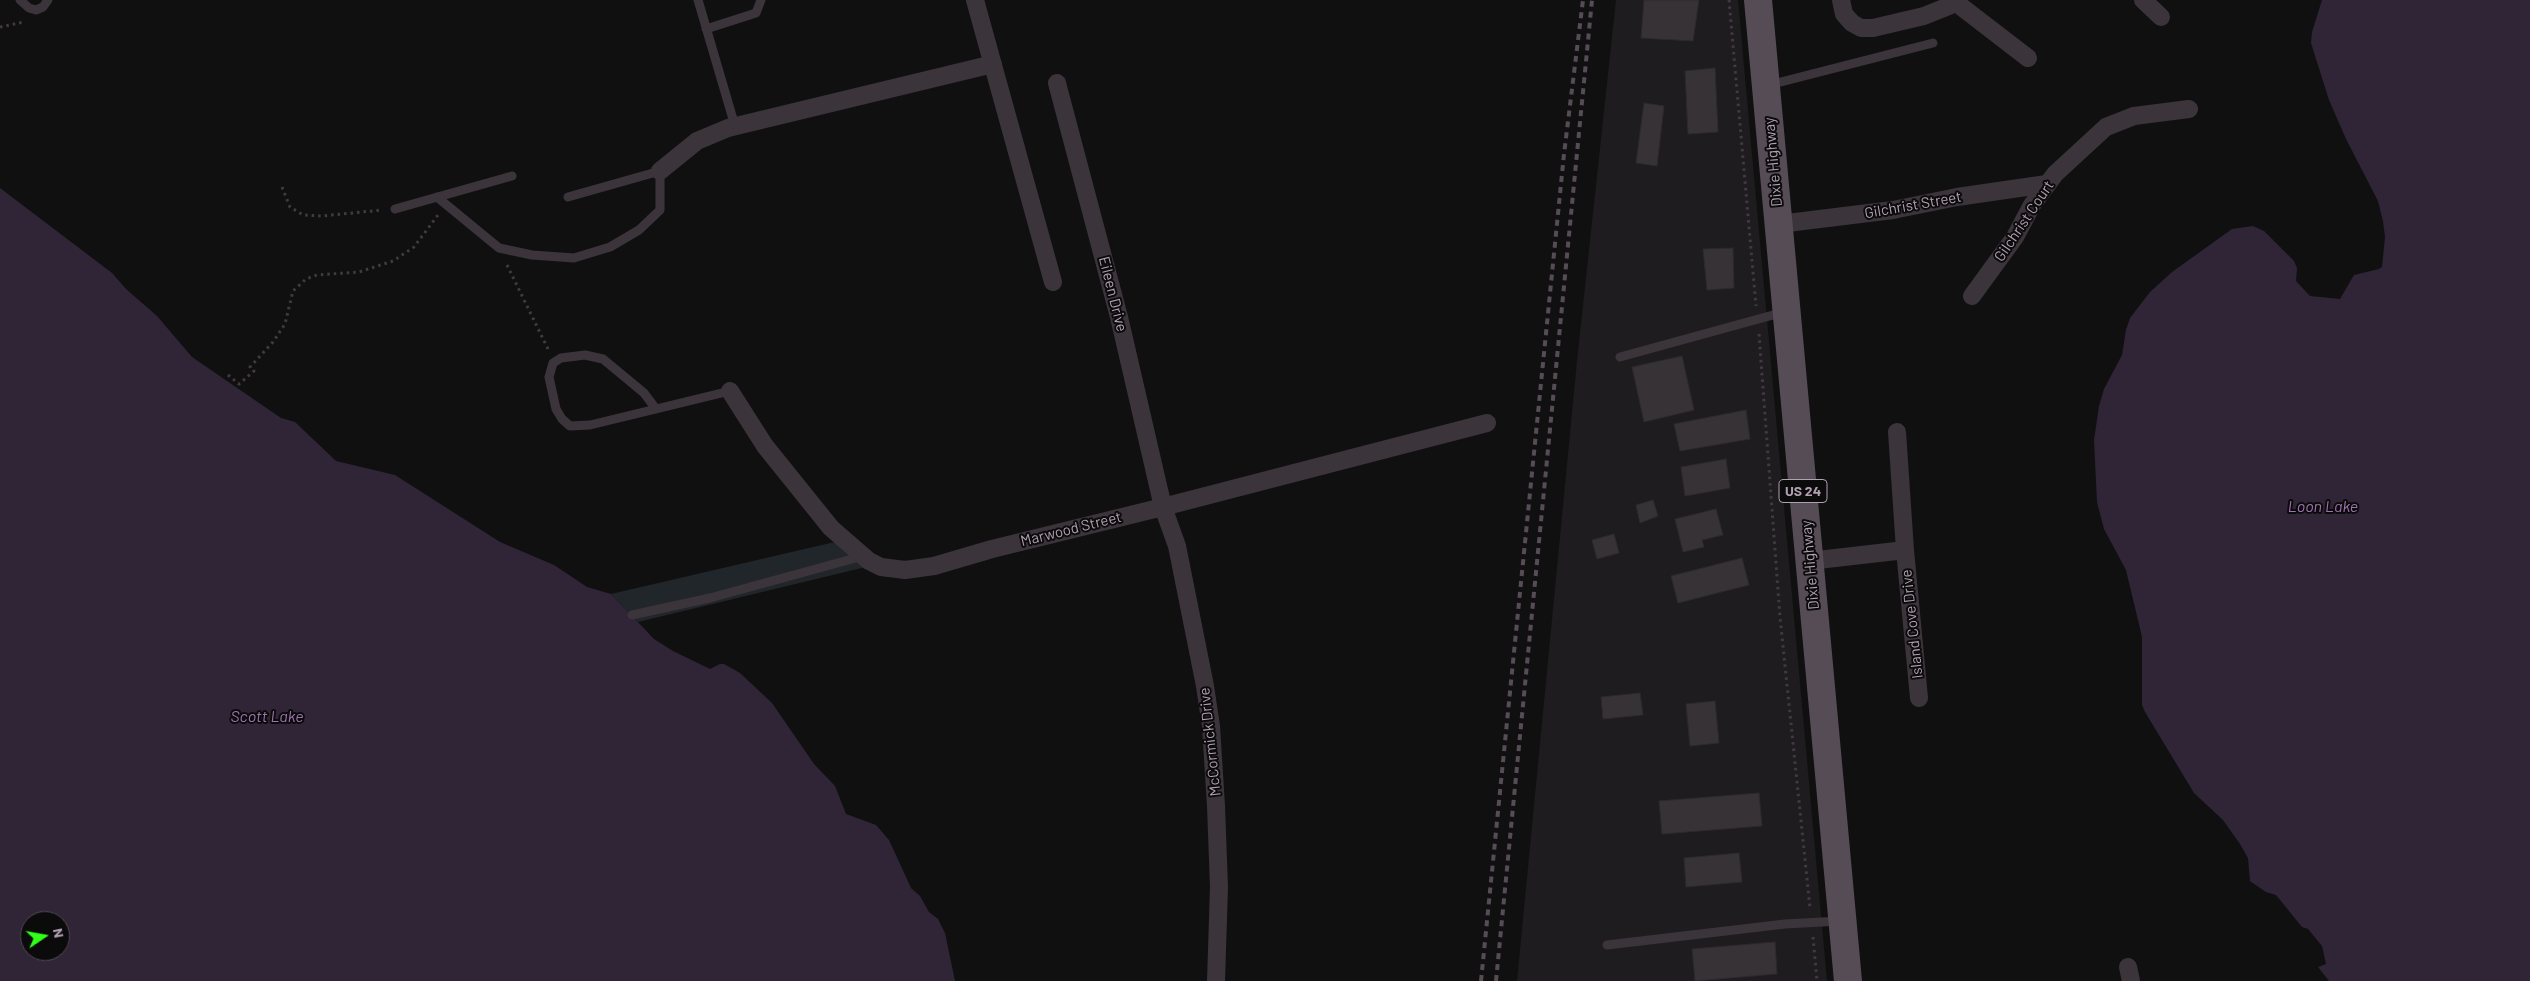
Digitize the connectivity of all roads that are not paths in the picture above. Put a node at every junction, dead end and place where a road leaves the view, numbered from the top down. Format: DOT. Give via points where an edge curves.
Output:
graph roads {
  1 [pos="20,0"];
  2 [pos="48,0"];
  3 [pos="698,0"];
  4 [pos="761,0"];
  5 [pos="975,0"];
  6 [pos="1758,0"];
  7 [pos="1842,0"];
  8 [pos="2143,0"];
  9 [pos="1955,1"];
  10 [pos="2161,17"];
  11 [pos="706,29"];
  12 [pos="1933,43"];
  13 [pos="2028,58"];
  14 [pos="993,64"];
  15 [pos="1057,83"];
  16 [pos="1766,86"];
  17 [pos="2189,109"];
  18 [pos="735,126"];
  19 [pos="660,171"];
  20 [pos="512,176"];
  21 [pos="2047,184"];
  22 [pos="437,197"];
  23 [pos="568,198"];
  24 [pos="395,209"];
  25 [pos="1779,224"];
  26 [pos="1053,282"];
  27 [pos="1972,296"];
  28 [pos="1787,311"];
  29 [pos="1620,357"];
  30 [pos="730,391"];
  31 [pos="656,409"];
  32 [pos="1487,422"];
  33 [pos="1897,432"];
  34 [pos="1164,507"];
  35 [pos="1905,550"];
  36 [pos="863,556"];
  37 [pos="1810,561"];
  38 [pos="632,615"];
  39 [pos="1920,698"];
  40 [pos="1842,921"];
  41 [pos="1607,945"];
  42 [pos="1216,981"];
  43 [pos="1848,981"];
  1 -- 2 [label="lane" via="36,10"];
  3 -- 11 [label="lane"];
  4 -- 11 [label="lane" via="756,13"];
  5 -- 14 [label="street"];
  6 -- 16 [label="main road, Dixie Highway / US 24"];
  7 -- 9 [label="street" via="1844,14 1862,28 1924,16"];
  8 -- 10 [label="street"];
  9 -- 13 [label="street"];
  11 -- 18 [label="lane"];
  12 -- 16 [label="lane"];
  14 -- 18 [label="street"];
  14 -- 26 [label="street"];
  15 -- 34 [label="street, Eileen Drive" via="1119,318"];
  16 -- 25 [label="main road, Dixie Highway / US 24"];
  17 -- 21 [label="street, Gilchrist Court" via="2134,116 2106,127"];
  18 -- 19 [label="street" via="697,141"];
  19 -- 22 [label="lane" via="660,210 639,230 610,247 574,258 532,255 499,248"];
  19 -- 23 [label="lane"];
  20 -- 22 [label="lane"];
  21 -- 25 [label="street, Gilchrist Street" via="1957,196 1893,210"];
  21 -- 27 [label="street, Gilchrist Court" via="2015,237"];
  22 -- 24 [label="lane"];
  25 -- 28 [label="main road, Dixie Highway / US 24"];
  28 -- 29 [label="lane"];
  28 -- 37 [label="main road, Dixie Highway / US 24"];
  30 -- 31 [label="lane"];
  30 -- 36 [label="street, Marwood Street" via="790,480 831,528"];
  31 -- 31 [label="lane" via="590,425 570,426 556,409 549,377 553,363 561,358 585,356 602,359 644,393"];
  32 -- 34 [label="street, Marwood Street"];
  33 -- 35 [label="street, Island Cove Drive"];
  34 -- 36 [label="street, Marwood Street" via="934,566 905,570 881,568"];
  34 -- 42 [label="street, McCormick Drive" via="1177,546 1212,726 1219,887"];
  35 -- 37 [label="street, Island Cove Drive"];
  35 -- 39 [label="street, Island Cove Drive"];
  36 -- 38 [label="lane" via="710,598"];
  37 -- 40 [label="main road, Dixie Highway / US 24"];
  40 -- 41 [label="lane"];
  40 -- 43 [label="main road, Dixie Highway / US 24"];
}
